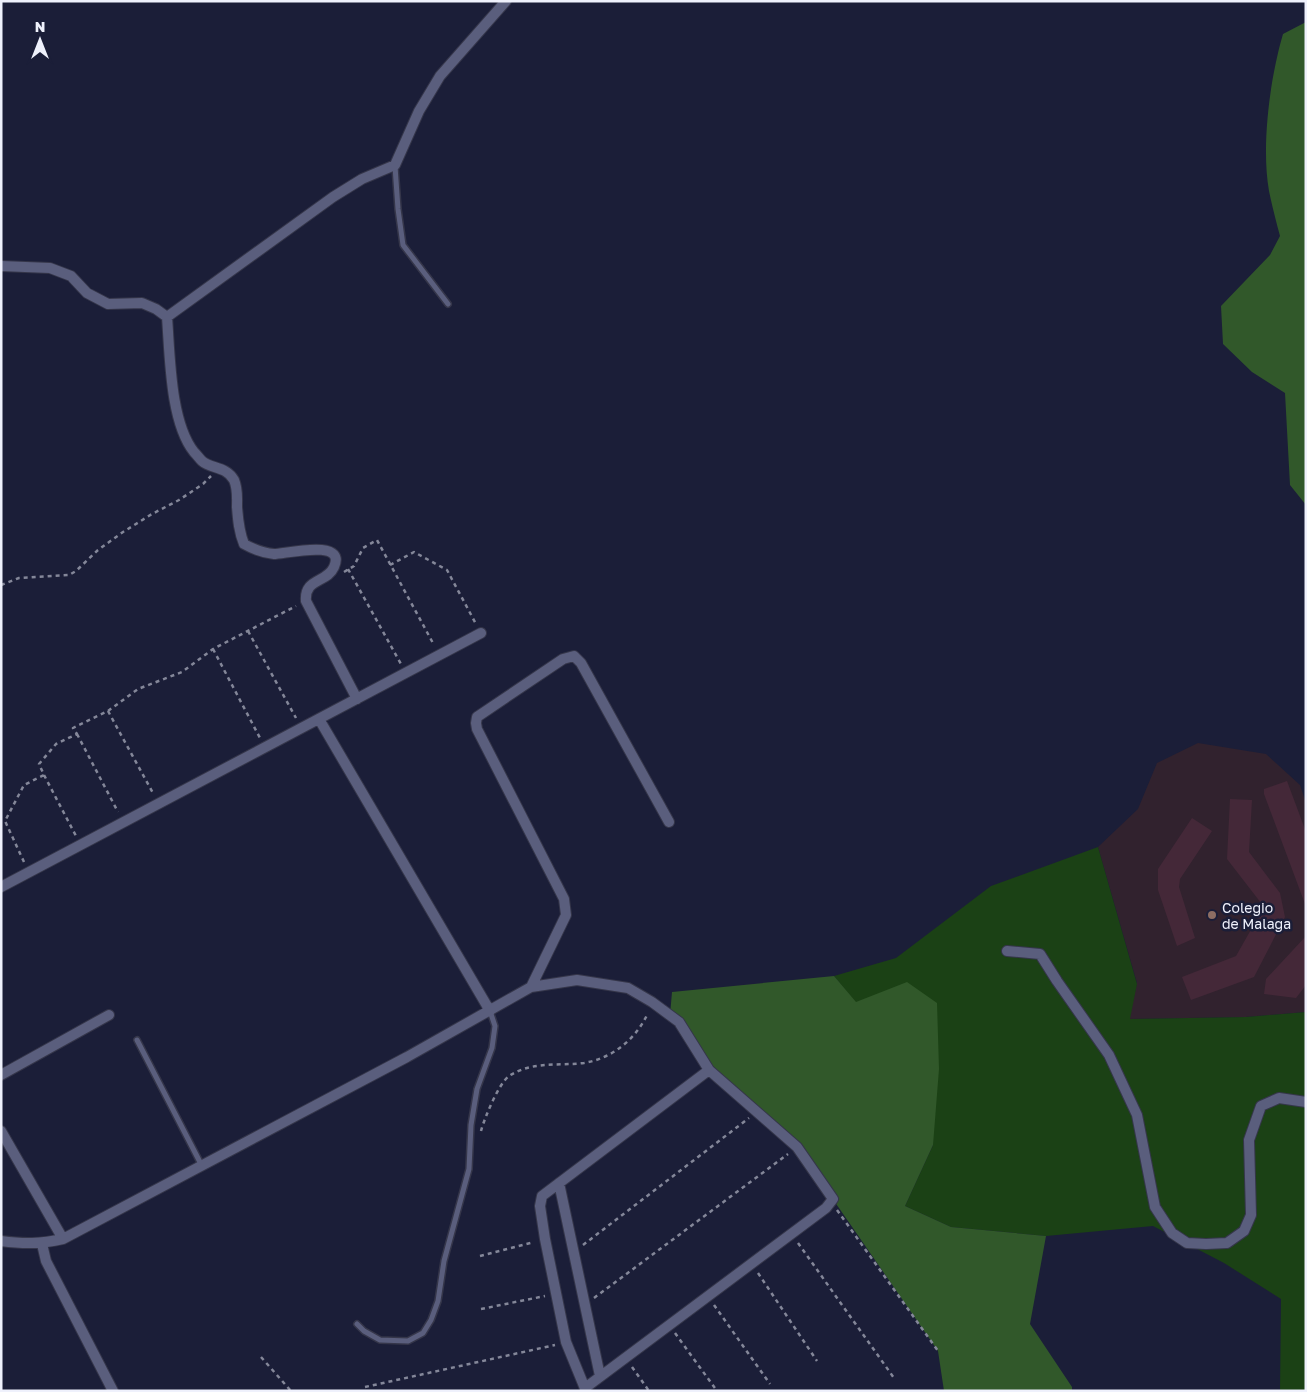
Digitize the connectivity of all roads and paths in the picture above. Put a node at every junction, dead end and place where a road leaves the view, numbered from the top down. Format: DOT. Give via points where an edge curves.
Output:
graph roads {
  1 [pos="506,1"];
  2 [pos="395,165"];
  3 [pos="1,266"];
  4 [pos="448,304"];
  5 [pos="168,317"];
  6 [pos="219,468"];
  7 [pos="390,565"];
  8 [pos="348,569"];
  9 [pos="341,573"];
  10 [pos="1,585"];
  11 [pos="306,601"];
  12 [pos="248,632"];
  13 [pos="481,633"];
  14 [pos="213,649"];
  15 [pos="440,655"];
  16 [pos="406,673"];
  17 [pos="357,699"];
  18 [pos="108,710"];
  19 [pos="319,719"];
  20 [pos="302,728"];
  21 [pos="77,734"];
  22 [pos="265,748"];
  23 [pos="44,775"];
  24 [pos="159,804"];
  25 [pos="124,822"];
  26 [pos="669,822"];
  27 [pos="81,845"];
  28 [pos="29,872"];
  29 [pos="1,887"];
  30 [pos="1007,952"];
  31 [pos="531,986"];
  32 [pos="652,1002"];
  33 [pos="490,1011"];
  34 [pos="109,1015"];
  35 [pos="137,1040"];
  36 [pos="709,1070"];
  37 [pos="1,1074"];
  38 [pos="1306,1102"];
  39 [pos="757,1112"];
  40 [pos="1,1131"];
  41 [pos="480,1133"];
  42 [pos="797,1147"];
  43 [pos="202,1166"];
  44 [pos="559,1183"];
  45 [pos="832,1200"];
  46 [pos="792,1233"];
  47 [pos="63,1239"];
  48 [pos="545,1239"];
  49 [pos="1,1241"];
  50 [pos="42,1244"];
  51 [pos="574,1252"];
  52 [pos="480,1256"];
  53 [pos="751,1263"];
  54 [pos="556,1294"];
  55 [pos="708,1295"];
  56 [pos="585,1305"];
  57 [pos="481,1309"];
  58 [pos="357,1324"];
  59 [pos="670,1325"];
  60 [pos="566,1342"];
  61 [pos="938,1351"];
  62 [pos="262,1357"];
  63 [pos="625,1358"];
  64 [pos="817,1361"];
  65 [pos="600,1376"];
  66 [pos="894,1378"];
  67 [pos="770,1384"];
  68 [pos="365,1387"];
  69 [pos="586,1390"];
  70 [pos="113,1391"];
  71 [pos="291,1391"];
  72 [pos="649,1391"];
  73 [pos="716,1391"];
  1 -- 2 [label="street" via="440,76 419,111"];
  2 -- 4 [label="lane" via="404,245"];
  2 -- 5 [label="street" via="362,179 333,197"];
  3 -- 5 [label="street" via="50,268 71,276 87,293 108,304 142,303"];
  5 -- 6 [label="street" via="175,399 183,431 202,462"];
  6 -- 10 [label="path" via="179,500 138,521 69,575 19,578"];
  6 -- 11 [label="street" via="233,479 237,489 240,534 244,544 275,554 310,549 334,555 334,568 329,575 312,584"];
  7 -- 8 [label="path" via="377,540 363,548 354,566"];
  7 -- 13 [label="path" via="414,552 447,570"];
  7 -- 15 [label="path"];
  8 -- 9 [label="path"];
  8 -- 16 [label="path"];
  11 -- 12 [label="path"];
  11 -- 17 [label="street"];
  12 -- 14 [label="path"];
  12 -- 20 [label="path"];
  13 -- 15 [label="street"];
  14 -- 18 [label="path" via="182,672 138,690"];
  14 -- 22 [label="path"];
  15 -- 16 [label="street"];
  16 -- 17 [label="street"];
  17 -- 19 [label="street"];
  18 -- 21 [label="path" via="73,728"];
  18 -- 24 [label="path"];
  19 -- 20 [label="street"];
  19 -- 33 [label="street"];
  20 -- 22 [label="street"];
  21 -- 23 [label="path" via="56,744 39,764"];
  21 -- 25 [label="path"];
  22 -- 24 [label="street"];
  23 -- 27 [label="path"];
  23 -- 28 [label="path" via="24,785 5,821"];
  24 -- 25 [label="street"];
  25 -- 27 [label="street"];
  26 -- 31 [label="street" via="581,663 574,656 563,659 477,717 477,729 564,899 566,915"];
  27 -- 28 [label="street"];
  28 -- 29 [label="street"];
  30 -- 38 [label="street" via="1040,954 1109,1055 1138,1114 1155,1207 1172,1233 1187,1243 1227,1243 1244,1231 1251,1215 1249,1140 1262,1106 1279,1098"];
  31 -- 32 [label="street" via="577,980 628,988"];
  31 -- 33 [label="street"];
  32 -- 36 [label="street" via="679,1022"];
  32 -- 41 [label="path" via="631,1040 604,1057 585,1062 544,1064 507,1077"];
  33 -- 43 [label="street"];
  33 -- 58 [label="lane" via="495,1026 492,1048 477,1089 469,1169 431,1320 423,1334 408,1341 380,1340"];
  34 -- 37 [label="street"];
  35 -- 43 [label="lane"];
  36 -- 39 [label="street"];
  36 -- 44 [label="street"];
  39 -- 42 [label="street"];
  39 -- 51 [label="path"];
  40 -- 47 [label="street"];
  42 -- 45 [label="street"];
  42 -- 56 [label="path"];
  43 -- 47 [label="street"];
  44 -- 48 [label="street" via="542,1196 540,1206"];
  44 -- 51 [label="street"];
  45 -- 46 [label="street"];
  45 -- 61 [label="path"];
  46 -- 53 [label="street"];
  46 -- 66 [label="path"];
  47 -- 50 [label="street"];
  48 -- 52 [label="path"];
  48 -- 54 [label="street"];
  49 -- 50 [label="street"];
  50 -- 70 [label="street" via="46,1262"];
  51 -- 56 [label="street"];
  53 -- 55 [label="street"];
  53 -- 64 [label="path"];
  54 -- 57 [label="path"];
  54 -- 60 [label="street"];
  55 -- 59 [label="street"];
  55 -- 67 [label="path"];
  56 -- 65 [label="street"];
  59 -- 63 [label="street"];
  59 -- 73 [label="path"];
  60 -- 68 [label="path"];
  60 -- 69 [label="street"];
  62 -- 71 [label="path"];
  63 -- 65 [label="street"];
  63 -- 72 [label="path"];
  65 -- 69 [label="street"];
}
